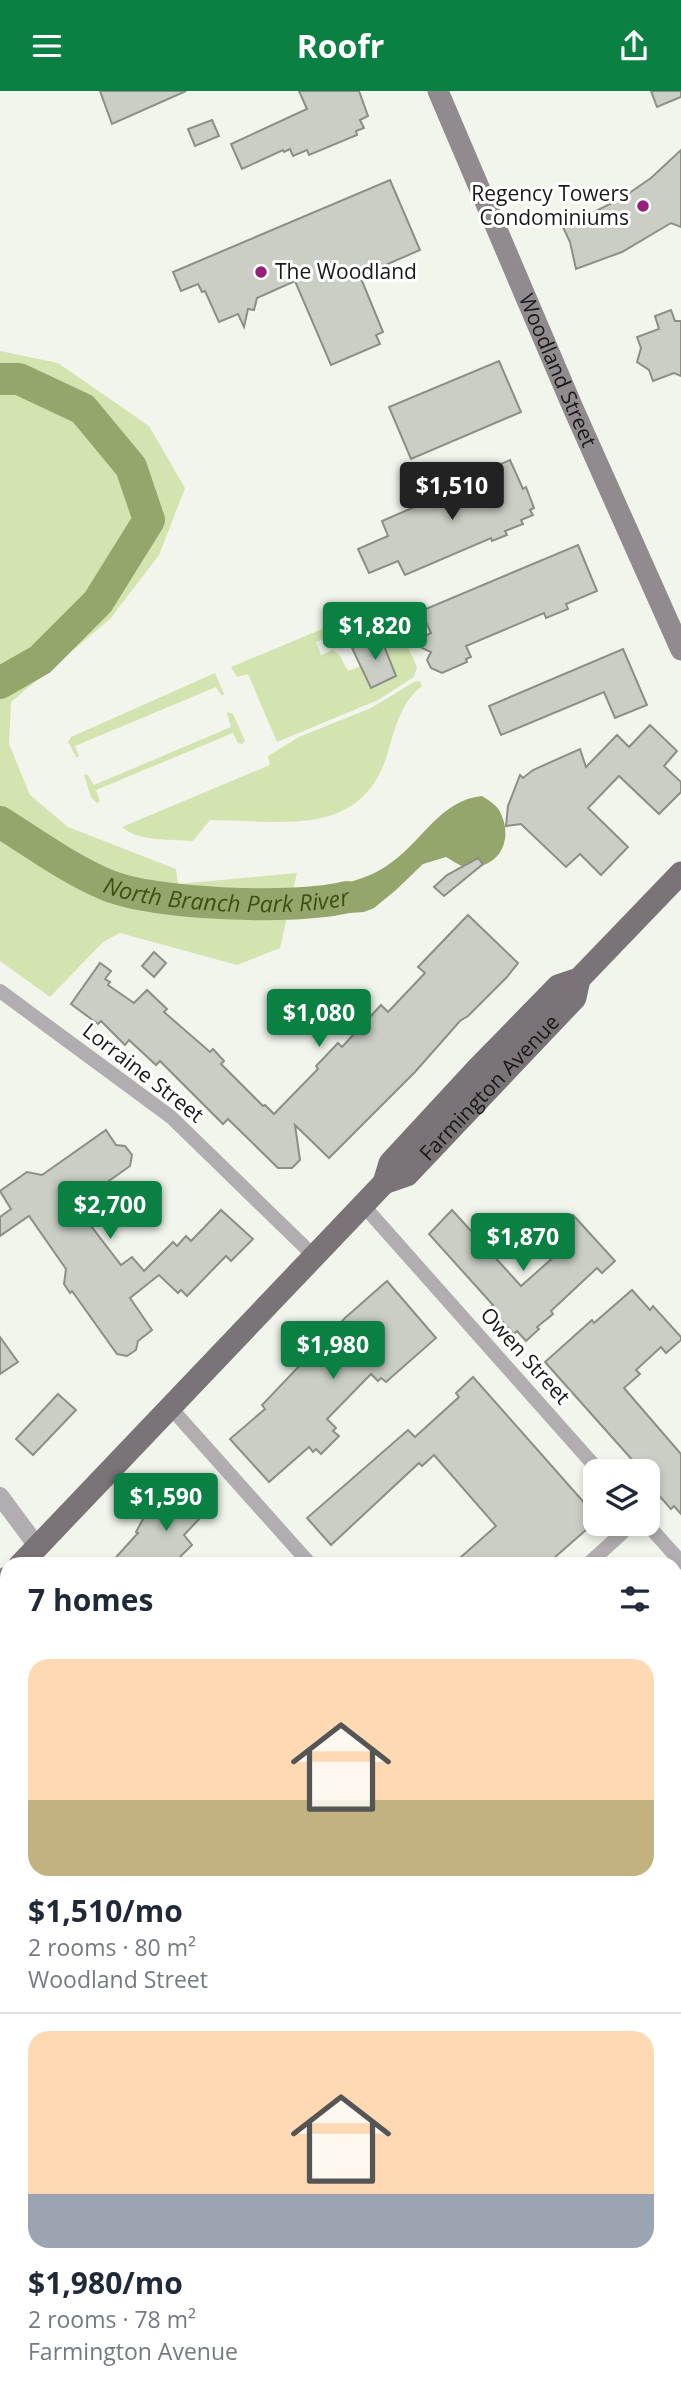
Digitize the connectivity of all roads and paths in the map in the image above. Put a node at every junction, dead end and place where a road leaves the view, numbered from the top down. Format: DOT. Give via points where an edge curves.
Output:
graph roads {
  1 [pos="438,91"];
  2 [pos="681,650"];
  3 [pos="681,873"];
  4 [pos="0,991"];
  5 [pos="363,1205"];
  6 [pos="314,1256"];
  7 [pos="170,1407"];
  8 [pos="588,1459"];
  9 [pos="0,1496"];
  10 [pos="619,1536"];
  11 [pos="658,1536"];
  12 [pos="37,1546"];
  13 [pos="27,1557"];
  14 [pos="304,1557"];
  15 [pos="596,1557"];
  16 [pos="677,1557"];
  1 -- 2 [label="main road, Woodland Street"];
  3 -- 5 [label="main road, Farmington Avenue" via="579,979 575,998 476,1104 407,1175 384,1183"];
  4 -- 6 [label="street, Lorraine Street" via="171,1117"];
  5 -- 6 [label="main road, Farmington Avenue"];
  5 -- 8 [label="street, Owen Street"];
  6 -- 7 [label="main road, Farmington Avenue"];
  7 -- 12 [label="main road, Farmington Avenue"];
  7 -- 14 [label="street"];
  9 -- 12 [label="street"];
  10 -- 15 [label="street"];
  11 -- 16 [label="street"];
  12 -- 13 [label="main road, Farmington Avenue"];
}
